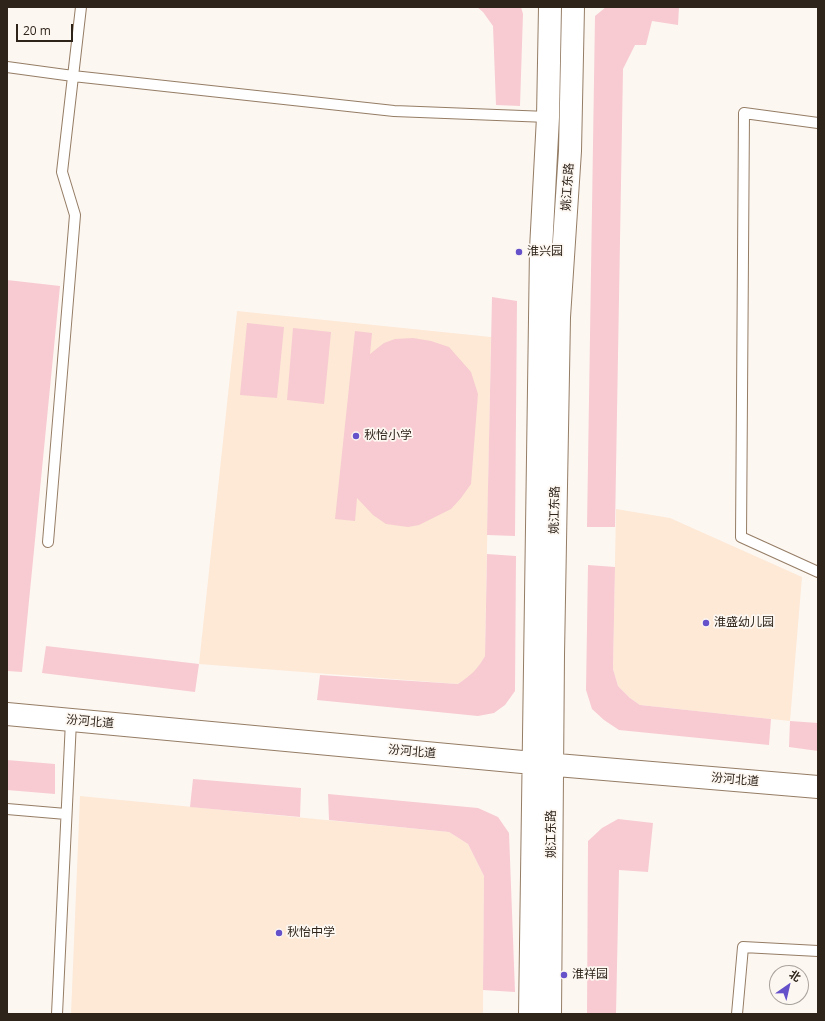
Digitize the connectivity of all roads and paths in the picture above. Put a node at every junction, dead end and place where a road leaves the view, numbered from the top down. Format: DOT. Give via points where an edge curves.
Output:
graph roads {
  1 [pos="81,7"];
  2 [pos="550,7"];
  3 [pos="573,7"];
  4 [pos="7,67"];
  5 [pos="73,76"];
  6 [pos="548,117"];
  7 [pos="818,123"];
  8 [pos="48,542"];
  9 [pos="818,572"];
  10 [pos="7,714"];
  11 [pos="71,721"];
  12 [pos="543,763"];
  13 [pos="818,787"];
  14 [pos="7,808"];
  15 [pos="66,814"];
  16 [pos="818,951"];
  17 [pos="57,1014"];
  18 [pos="530,1014"];
  19 [pos="550,1014"];
  20 [pos="737,1014"];
  1 -- 5 [label="lane"];
  2 -- 6 [label="street, 姚江东路"];
  3 -- 12 [label="street, 姚江东路" via="570,151 559,317"];
  4 -- 5 [label="lane"];
  5 -- 6 [label="lane" via="394,111"];
  5 -- 8 [label="lane" via="62,172 75,215"];
  6 -- 12 [label="street, 姚江东路" via="541,248"];
  7 -- 9 [label="lane" via="744,114 741,537"];
  10 -- 11 [label="street, 汾河北道"];
  11 -- 12 [label="street, 汾河北道"];
  11 -- 15 [label="lane"];
  12 -- 13 [label="street, 汾河北道"];
  12 -- 18 [label="street, 姚江东路"];
  12 -- 19 [label="street, 姚江东路"];
  14 -- 15 [label="lane"];
  15 -- 17 [label="lane"];
  16 -- 20 [label="lane" via="743,946"];
}
